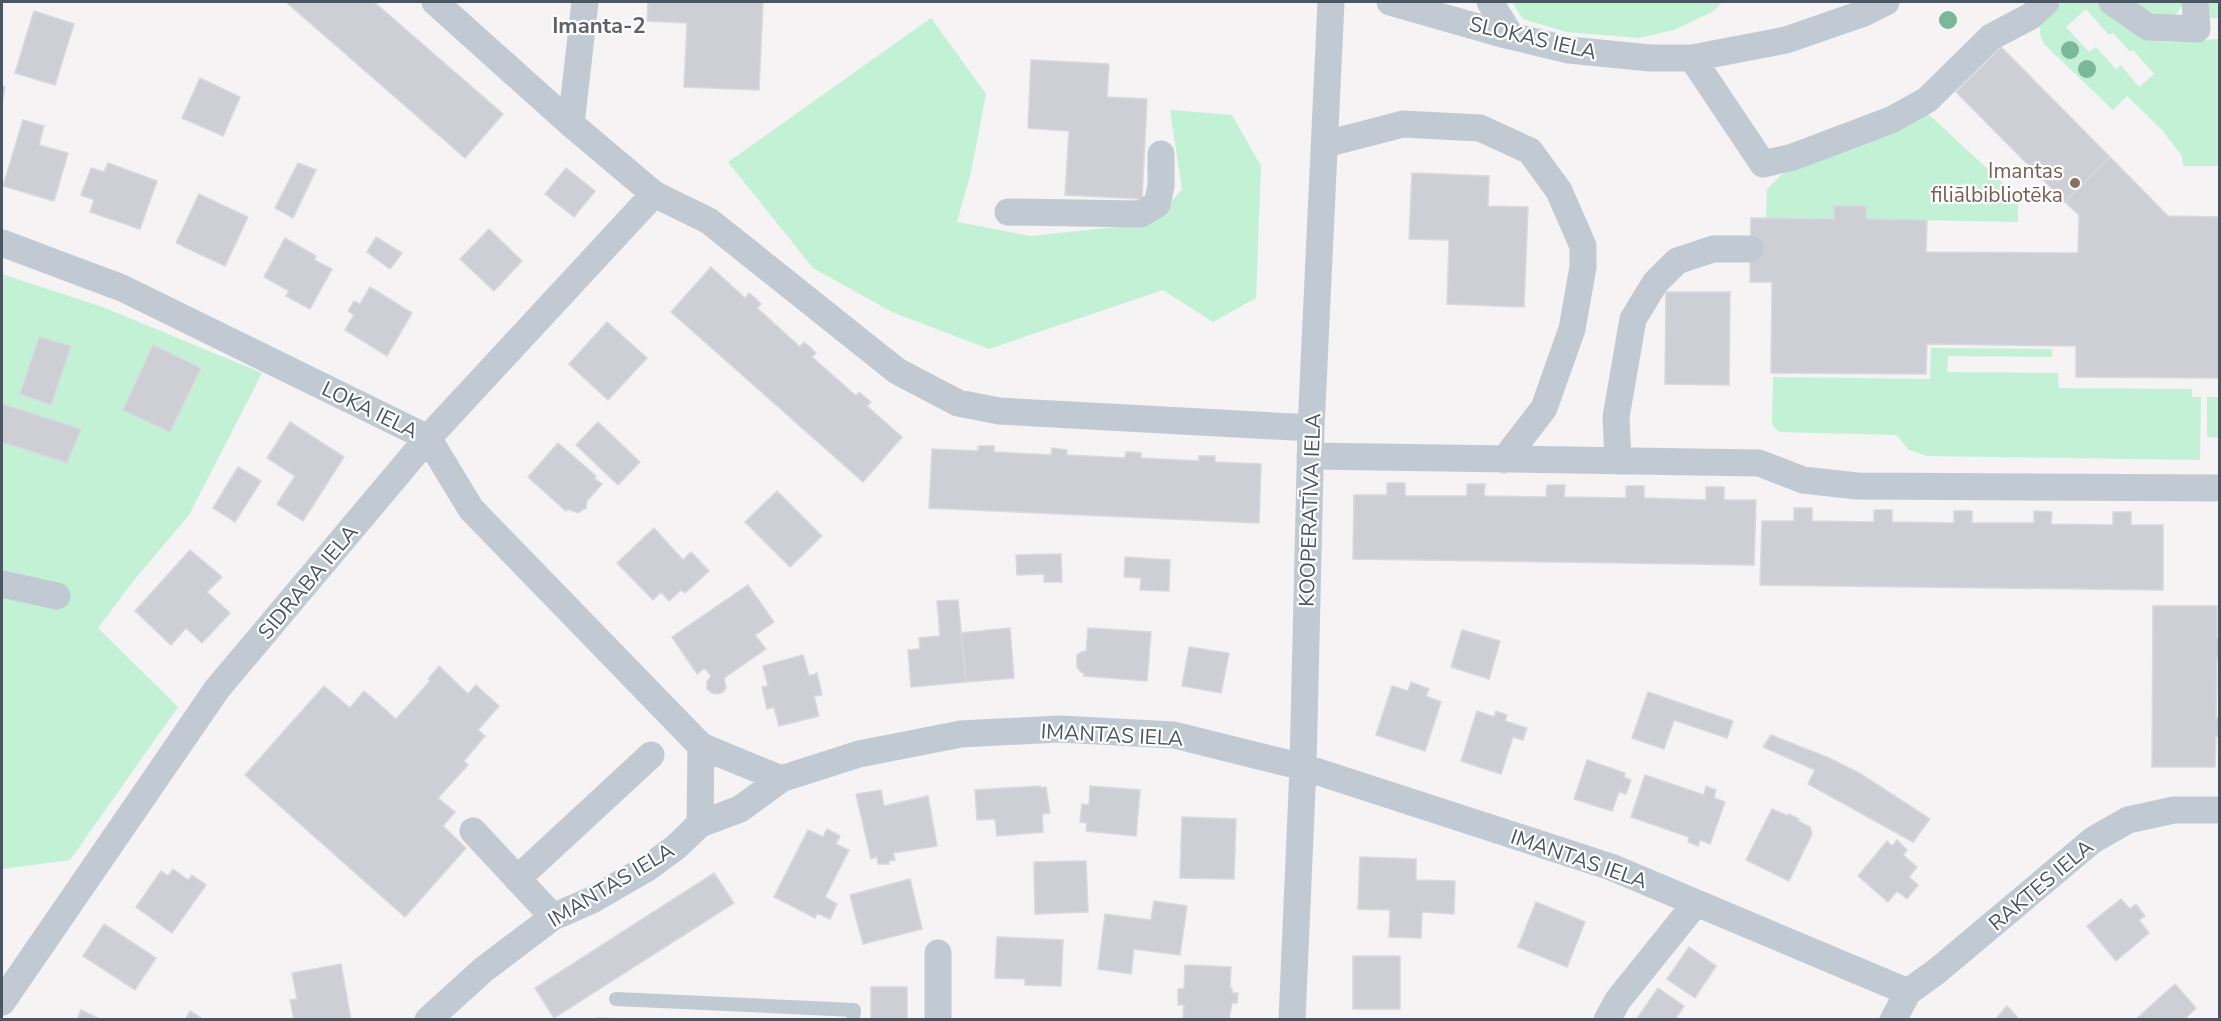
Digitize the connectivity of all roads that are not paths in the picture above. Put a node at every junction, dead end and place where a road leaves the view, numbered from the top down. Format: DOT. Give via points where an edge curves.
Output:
graph roads {
  1 [pos="435,2"];
  2 [pos="585,2"];
  3 [pos="1331,2"];
  4 [pos="1390,2"];
  5 [pos="1490,2"];
  6 [pos="1886,2"];
  7 [pos="2046,2"];
  8 [pos="2112,2"];
  9 [pos="2195,2"];
  10 [pos="1511,36"];
  11 [pos="1692,58"];
  12 [pos="572,124"];
  13 [pos="1326,144"];
  14 [pos="1161,154"];
  15 [pos="654,194"];
  16 [pos="1008,212"];
  17 [pos="2,243"];
  18 [pos="1750,249"];
  19 [pos="1311,428"];
  20 [pos="428,438"];
  21 [pos="1311,456"];
  22 [pos="1504,460"];
  23 [pos="1618,461"];
  24 [pos="2220,488"];
  25 [pos="2,584"];
  26 [pos="57,596"];
  27 [pos="701,746"];
  28 [pos="651,755"];
  29 [pos="1303,767"];
  30 [pos="781,778"];
  31 [pos="2220,810"];
  32 [pos="700,824"];
  33 [pos="473,831"];
  34 [pos="517,879"];
  35 [pos="1696,903"];
  36 [pos="553,917"];
  37 [pos="938,953"];
  38 [pos="1908,992"];
  39 [pos="616,999"];
  40 [pos="2,1002"];
  41 [pos="428,1020"];
  42 [pos="853,1020"];
  43 [pos="938,1020"];
  44 [pos="1292,1020"];
  45 [pos="1607,1020"];
  46 [pos="1893,1020"];
  1 -- 12 [label="street"];
  2 -- 12 [label="street"];
  3 -- 13 [label="street, KOOPERATĪVA IELA"];
  4 -- 10 [label="street, SLOKAS IELA"];
  5 -- 10 [label="street"];
  6 -- 11 [label="street, SLOKAS IELA" via="1786,40"];
  7 -- 11 [label="street" via="2031,16 1991,37 1927,100 1891,120 1793,157 1763,164"];
  8 -- 9 [label="street" via="2148,27 2197,29"];
  10 -- 11 [label="street, SLOKAS IELA" via="1569,50 1641,58"];
  12 -- 15 [label="street"];
  13 -- 19 [label="street, KOOPERATĪVA IELA"];
  13 -- 22 [label="street" via="1403,124 1480,128 1530,151 1559,190 1583,246 1572,329 1544,408"];
  14 -- 16 [label="street" via="1157,204 1141,214"];
  15 -- 19 [label="street" via="709,221 897,371 958,403 999,411"];
  15 -- 20 [label="street, SIDRABA IELA"];
  17 -- 20 [label="street, LOKA IELA" via="122,288"];
  18 -- 23 [label="street" via="1713,249 1677,261 1654,283 1633,320 1616,417"];
  19 -- 21 [label="street, KOOPERATĪVA IELA"];
  20 -- 27 [label="street, LOKA IELA" via="471,509"];
  20 -- 40 [label="street, SIDRABA IELA" via="217,689"];
  21 -- 22 [label="street"];
  21 -- 29 [label="street, KOOPERATĪVA IELA"];
  22 -- 23 [label="street"];
  23 -- 24 [label="street" via="1759,463 1803,480 1857,486"];
  25 -- 26 [label="street"];
  27 -- 30 [label="street, LOKA IELA"];
  27 -- 32 [label="street"];
  28 -- 34 [label="street"];
  29 -- 30 [label="street, IMANTAS IELA" via="1174,735 1059,729 961,734 859,754"];
  29 -- 35 [label="street, IMANTAS IELA" via="1611,867"];
  29 -- 44 [label="street, KOOPERATĪVA IELA"];
  30 -- 32 [label="street, IMANTAS IELA" via="740,808"];
  31 -- 38 [label="street, RAKTES IELA" via="2174,810 2128,820 2102,835"];
  32 -- 36 [label="street, IMANTAS IELA" via="649,867"];
  33 -- 34 [label="street"];
  34 -- 36 [label="street"];
  35 -- 38 [label="street, IMANTAS IELA"];
  35 -- 45 [label="street" via="1618,1000"];
  36 -- 41 [label="street, IMANTAS IELA" via="483,970"];
  37 -- 43 [label="street"];
  38 -- 46 [label="street, RAKTES IELA"];
  39 -- 42 [label="lane" via="854,1010"];
}
